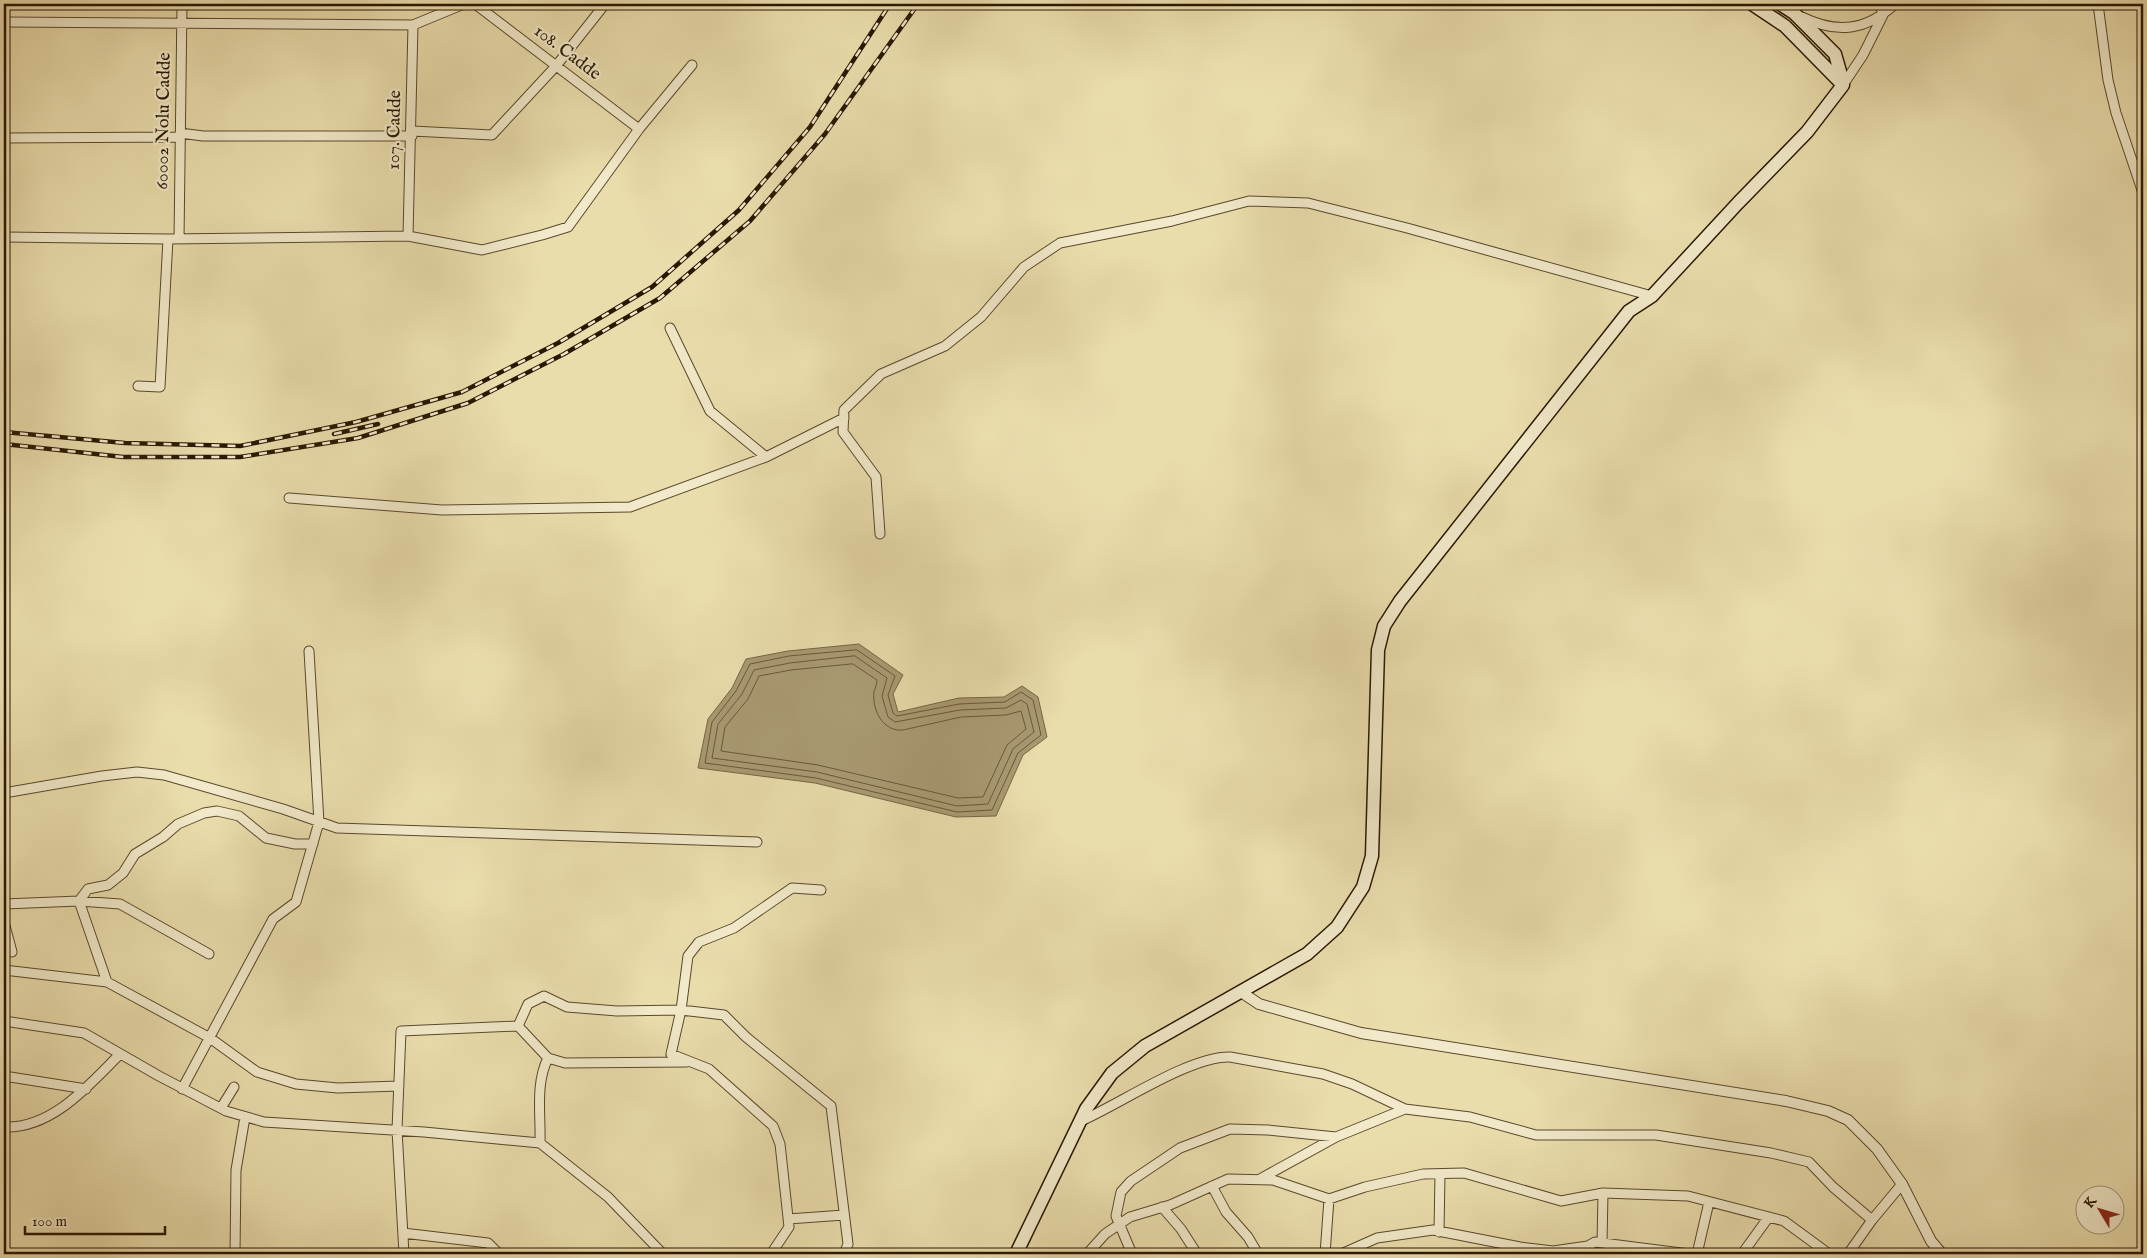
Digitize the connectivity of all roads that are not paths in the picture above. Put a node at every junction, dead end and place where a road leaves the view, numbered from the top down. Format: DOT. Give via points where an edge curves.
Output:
graph roads {
  1 [pos="182,4"];
  2 [pos="464,4"];
  3 [pos="475,4"];
  4 [pos="605,4"];
  5 [pos="1752,4"];
  6 [pos="1780,4"];
  7 [pos="1880,4"];
  8 [pos="1895,4"];
  9 [pos="2098,4"];
  10 [pos="1794,13"];
  11 [pos="1883,15"];
  12 [pos="4,22"];
  13 [pos="181,22"];
  14 [pos="413,25"];
  15 [pos="692,65"];
  16 [pos="556,66"];
  17 [pos="1844,85"];
  18 [pos="639,129"];
  19 [pos="412,134"];
  20 [pos="180,135"];
  21 [pos="4,138"];
  22 [pos="2143,193"];
  23 [pos="408,236"];
  24 [pos="4,237"];
  25 [pos="168,239"];
  26 [pos="178,239"];
  27 [pos="1652,296"];
  28 [pos="670,328"];
  29 [pos="138,386"];
  30 [pos="844,418"];
  31 [pos="766,457"];
  32 [pos="290,498"];
  33 [pos="880,534"];
  34 [pos="309,651"];
  35 [pos="4,793"];
  36 [pos="319,822"];
  37 [pos="757,842"];
  38 [pos="313,844"];
  39 [pos="821,890"];
  40 [pos="79,901"];
  41 [pos="4,904"];
  42 [pos="4,922"];
  43 [pos="12,952"];
  44 [pos="209,954"];
  45 [pos="4,970"];
  46 [pos="107,982"];
  47 [pos="1241,992"];
  48 [pos="681,1010"];
  49 [pos="4,1021"];
  50 [pos="518,1026"];
  51 [pos="210,1038"];
  52 [pos="120,1054"];
  53 [pos="548,1058"];
  54 [pos="692,1062"];
  55 [pos="4,1076"];
  56 [pos="399,1086"];
  57 [pos="234,1087"];
  58 [pos="182,1088"];
  59 [pos="86,1089"];
  60 [pos="221,1108"];
  61 [pos="1405,1109"];
  62 [pos="245,1117"];
  63 [pos="1080,1121"];
  64 [pos="4,1127"];
  65 [pos="397,1130"];
  66 [pos="1336,1137"];
  67 [pos="540,1144"];
  68 [pos="1440,1174"];
  69 [pos="1259,1180"];
  70 [pos="1902,1184"];
  71 [pos="1212,1186"];
  72 [pos="1603,1193"];
  73 [pos="1329,1199"];
  74 [pos="1709,1202"];
  75 [pos="1162,1207"];
  76 [pos="844,1215"];
  77 [pos="1768,1218"];
  78 [pos="788,1219"];
  79 [pos="1872,1220"];
  80 [pos="1118,1225"];
  81 [pos="1439,1232"];
  82 [pos="403,1233"];
  83 [pos="1602,1243"];
  84 [pos="1588,1246"];
  85 [pos="1940,1253"];
  86 [pos="235,1254"];
  87 [pos="404,1254"];
  88 [pos="499,1254"];
  89 [pos="663,1254"];
  90 [pos="770,1254"];
  91 [pos="844,1254"];
  92 [pos="1016,1254"];
  93 [pos="1087,1254"];
  94 [pos="1132,1254"];
  95 [pos="1197,1254"];
  96 [pos="1258,1254"];
  97 [pos="1324,1254"];
  98 [pos="1341,1254"];
  99 [pos="1594,1254"];
  100 [pos="1689,1254"];
  101 [pos="1697,1254"];
  102 [pos="1742,1254"];
  103 [pos="1829,1254"];
  104 [pos="1848,1254"];
  1 -- 13 [label="street, 60002 Nolu Cadde"];
  2 -- 14 [label="street"];
  3 -- 16 [label="street, 108. Cadde"];
  4 -- 16 [label="street"];
  5 -- 17 [label="main road" via="1784,26"];
  6 -- 10 [label="main road"];
  7 -- 11 [label="street"];
  8 -- 11 [label="street"];
  9 -- 22 [label="street" via="2116,114"];
  10 -- 11 [label="street" via="1820,26 1852,27"];
  10 -- 17 [label="main road" via="1834,54"];
  11 -- 17 [label="street"];
  12 -- 13 [label="street"];
  13 -- 14 [label="street"];
  13 -- 20 [label="street, 60002 Nolu Cadde"];
  14 -- 19 [label="street, 107. Cadde"];
  15 -- 18 [label="street"];
  16 -- 18 [label="street, 108. Cadde"];
  16 -- 19 [label="street" via="492,135"];
  17 -- 27 [label="main road" via="1807,132"];
  18 -- 23 [label="street" via="568,227 482,250"];
  19 -- 20 [label="street"];
  19 -- 23 [label="street, 107. Cadde"];
  20 -- 21 [label="street"];
  20 -- 26 [label="street, 60002 Nolu Cadde"];
  23 -- 26 [label="street"];
  24 -- 25 [label="street"];
  25 -- 26 [label="street"];
  25 -- 29 [label="street" via="160,387"];
  27 -- 30 [label="street" via="1308,203 1249,201 1172,221 1060,243 1024,267 981,317 945,346 881,374 844,410"];
  27 -- 47 [label="main road" via="1629,310 1400,601 1384,626 1378,650 1372,856 1363,887 1337,927 1307,954"];
  28 -- 31 [label="street" via="710,411"];
  30 -- 31 [label="street"];
  30 -- 33 [label="street" via="843,432 876,477"];
  31 -- 32 [label="street" via="630,507 442,510"];
  34 -- 36 [label="street"];
  35 -- 36 [label="street" via="137,772 164,775"];
  36 -- 37 [label="street" via="336,828"];
  36 -- 38 [label="street"];
  38 -- 40 [label="street" via="266,838 239,816 217,811 204,814 178,824 135,854 123,873 108,884 88,889"];
  38 -- 51 [label="street" via="296,902 273,919"];
  39 -- 48 [label="street" via="792,888 734,928 699,942 688,956"];
  40 -- 41 [label="street"];
  40 -- 44 [label="street" via="120,904"];
  40 -- 46 [label="street"];
  42 -- 43 [label="street"];
  45 -- 46 [label="street"];
  46 -- 51 [label="street"];
  47 -- 63 [label="main road" via="1145,1046 1112,1073"];
  47 -- 70 [label="street" via="1259,1004 1361,1033 1828,1110 1848,1120 1877,1149"];
  48 -- 50 [label="street" via="617,1011 567,1007 544,996 528,1004"];
  48 -- 54 [label="street" via="671,1054"];
  48 -- 76 [label="street" via="724,1015 830,1106"];
  49 -- 52 [label="street" via="84,1033"];
  50 -- 53 [label="street"];
  50 -- 56 [label="street" via="401,1031"];
  51 -- 56 [label="street" via="257,1072 296,1084 338,1088"];
  51 -- 58 [label="street"];
  52 -- 58 [label="street"];
  52 -- 59 [label="street"];
  53 -- 54 [label="street" via="565,1063"];
  53 -- 67 [label="street" via="539,1082"];
  54 -- 78 [label="street" via="708,1069 773,1126 780,1144"];
  55 -- 59 [label="street"];
  56 -- 65 [label="street"];
  57 -- 60 [label="street"];
  58 -- 60 [label="street"];
  59 -- 64 [label="street" via="48,1116 18,1128"];
  60 -- 62 [label="street"];
  61 -- 63 [label="street" via="1323,1074 1219,1057 1181,1071"];
  61 -- 66 [label="street"];
  61 -- 79 [label="street" via="1470,1117 1536,1135 1656,1135 1786,1156 1809,1162 1843,1197"];
  62 -- 65 [label="street" via="264,1122"];
  62 -- 86 [label="street" via="236,1170"];
  63 -- 92 [label="main road"];
  65 -- 67 [label="street"];
  65 -- 82 [label="street"];
  66 -- 69 [label="street"];
  66 -- 80 [label="street" via="1230,1129 1180,1148 1131,1181 1121,1192 1116,1216"];
  67 -- 89 [label="street" via="608,1197"];
  68 -- 72 [label="street" via="1464,1173 1561,1200"];
  68 -- 73 [label="street" via="1423,1174 1365,1187"];
  68 -- 81 [label="street"];
  69 -- 71 [label="street" via="1228,1179"];
  69 -- 73 [label="street" via="1273,1180"];
  70 -- 79 [label="street"];
  70 -- 85 [label="street" via="1930,1241"];
  71 -- 75 [label="street"];
  71 -- 96 [label="street" via="1226,1212"];
  72 -- 74 [label="street" via="1688,1196"];
  72 -- 83 [label="street"];
  73 -- 97 [label="street"];
  74 -- 77 [label="street"];
  74 -- 101 [label="street"];
  75 -- 80 [label="street" via="1130,1217"];
  75 -- 95 [label="street"];
  76 -- 78 [label="street"];
  76 -- 91 [label="street" via="848,1244"];
  77 -- 102 [label="street"];
  77 -- 103 [label="street" via="1784,1221"];
  78 -- 90 [label="street" via="789,1227"];
  79 -- 104 [label="street"];
  80 -- 93 [label="street"];
  80 -- 94 [label="street"];
  81 -- 84 [label="street" via="1553,1251"];
  81 -- 98 [label="street" via="1433,1230 1377,1238"];
  82 -- 87 [label="street"];
  82 -- 88 [label="street" via="488,1243"];
  83 -- 84 [label="street"];
  83 -- 100 [label="street"];
  84 -- 99 [label="street"];
}
